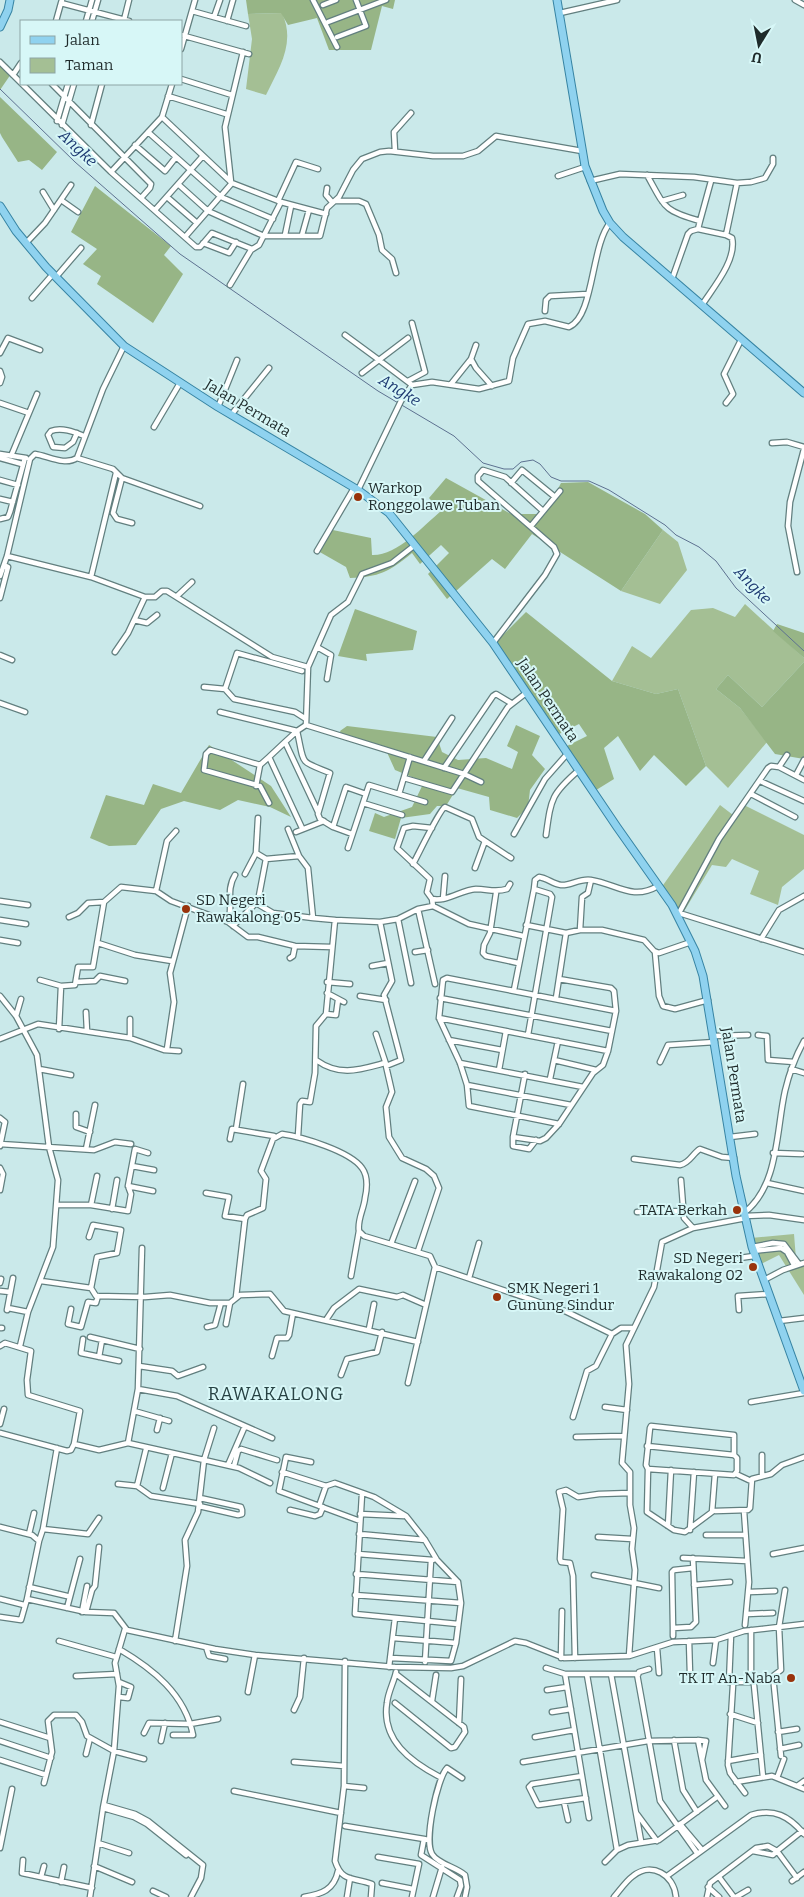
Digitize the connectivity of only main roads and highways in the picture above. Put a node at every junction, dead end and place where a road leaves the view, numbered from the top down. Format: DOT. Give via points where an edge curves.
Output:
graph roads {
  1 [pos="10,0"];
  2 [pos="558,0"];
  3 [pos="0,27"];
  4 [pos="0,206"];
  5 [pos="804,393"];
  6 [pos="803,1388"];
  1 -- 3 [label="main road"];
  2 -- 5 [label="main road" via="582,151 590,181 610,223"];
  4 -- 6 [label="main road, Jalan Permata" via="54,275 124,346 385,508 493,643 678,914 700,965 708,1000 730,1137 753,1251"];
}
